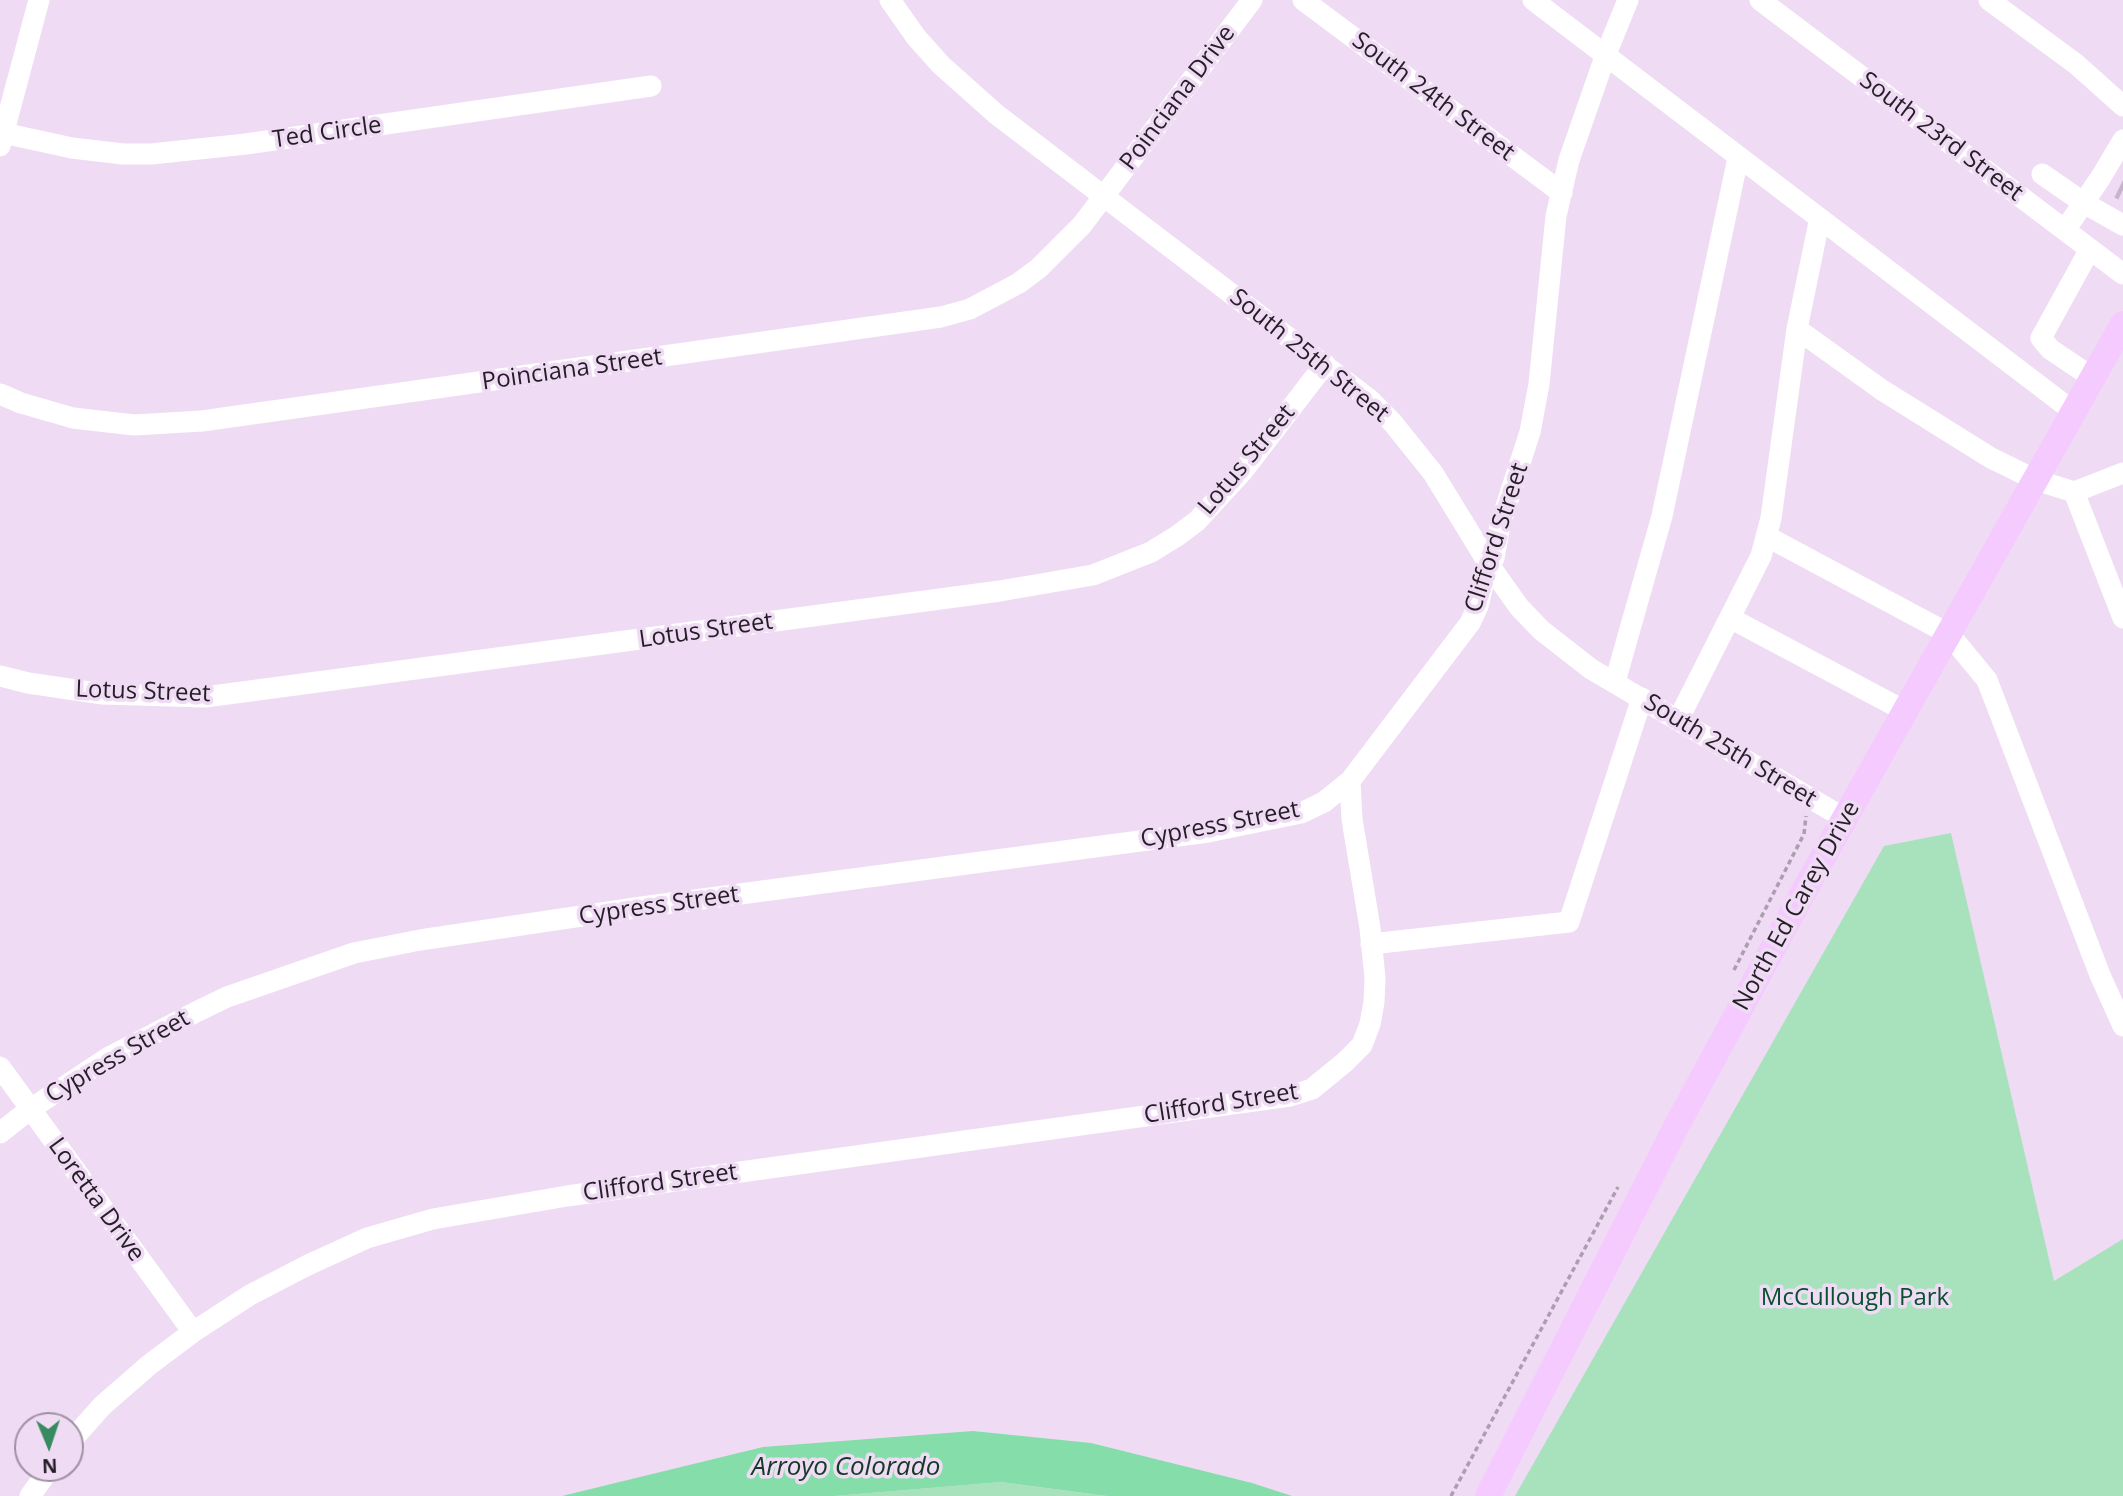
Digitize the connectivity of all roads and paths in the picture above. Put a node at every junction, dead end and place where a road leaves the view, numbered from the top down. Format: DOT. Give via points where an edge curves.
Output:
graph roads {
  1 [pos="39,0"];
  2 [pos="890,0"];
  3 [pos="1252,0"];
  4 [pos="1303,0"];
  5 [pos="1533,0"];
  6 [pos="1628,0"];
  7 [pos="1760,0"];
  8 [pos="1989,0"];
  9 [pos="1606,54"];
  10 [pos="651,86"];
  11 [pos="2123,106"];
  12 [pos="2,139"];
  13 [pos="2120,153"];
  14 [pos="1738,158"];
  15 [pos="2042,174"];
  16 [pos="1562,193"];
  17 [pos="1105,197"];
  18 [pos="2084,203"];
  19 [pos="1821,220"];
  20 [pos="2123,226"];
  21 [pos="2065,230"];
  22 [pos="2090,249"];
  23 [pos="2123,274"];
  24 [pos="2123,324"];
  25 [pos="1797,329"];
  26 [pos="1325,364"];
  27 [pos="2093,379"];
  28 [pos="0,394"];
  29 [pos="2074,412"];
  30 [pos="2123,473"];
  31 [pos="2036,480"];
  32 [pos="2074,492"];
  33 [pos="1766,536"];
  34 [pos="1490,566"];
  35 [pos="1730,618"];
  36 [pos="2123,618"];
  37 [pos="1949,634"];
  38 [pos="0,676"];
  39 [pos="1615,682"];
  40 [pos="1642,698"];
  41 [pos="1905,710"];
  42 [pos="1678,720"];
  43 [pos="1350,781"];
  44 [pos="1808,797"];
  45 [pos="1844,818"];
  46 [pos="1371,944"];
  47 [pos="1729,978"];
  48 [pos="2123,1026"];
  49 [pos="0,1068"];
  50 [pos="29,1110"];
  51 [pos="0,1133"];
  52 [pos="1623,1178"];
  53 [pos="193,1332"];
  54 [pos="84,1426"];
  55 [pos="1451,1496"];
  56 [pos="1488,1496"];
  1 -- 12 [label="street"];
  2 -- 17 [label="street, South 25th Street" via="916,37 967,91"];
  3 -- 17 [label="street, Poinciana Drive"];
  4 -- 16 [label="street, South 24th Street"];
  5 -- 9 [label="street"];
  6 -- 9 [label="street, Clifford Street"];
  7 -- 21 [label="street, South 23rd Street"];
  8 -- 11 [label="street" via="2076,64"];
  9 -- 14 [label="street"];
  9 -- 16 [label="street, Clifford Street"];
  10 -- 12 [label="street, Ted Circle" via="151,154"];
  13 -- 18 [label="street" via="2110,183"];
  14 -- 19 [label="street"];
  14 -- 39 [label="street" via="1662,516"];
  15 -- 18 [label="street"];
  16 -- 34 [label="street, Clifford Street" via="1554,229 1537,396"];
  17 -- 26 [label="street, South 25th Street"];
  17 -- 28 [label="street, Poinciana Street" via="1019,284 970,309 941,317 202,421 134,425 73,418"];
  18 -- 20 [label="street"];
  18 -- 21 [label="street"];
  19 -- 25 [label="street"];
  19 -- 29 [label="street"];
  21 -- 22 [label="street, South 23rd Street"];
  22 -- 23 [label="street, South 23rd Street"];
  22 -- 27 [label="street" via="2041,338"];
  24 -- 27 [label="main road, North Ed Carey Drive"];
  25 -- 31 [label="street" via="1882,390 1991,458"];
  25 -- 33 [label="street"];
  26 -- 34 [label="street, South 25th Street" via="1368,399 1413,447"];
  26 -- 38 [label="street, Lotus Street" via="1242,472 1197,521 1151,552 1093,575 205,697 103,694"];
  27 -- 29 [label="main road, North Ed Carey Drive"];
  29 -- 31 [label="main road, North Ed Carey Drive"];
  30 -- 32 [label="street"];
  31 -- 32 [label="street"];
  31 -- 37 [label="main road, North Ed Carey Drive"];
  32 -- 36 [label="street"];
  33 -- 35 [label="street"];
  33 -- 37 [label="street"];
  34 -- 39 [label="street, South 25th Street" via="1541,630"];
  34 -- 43 [label="street, Clifford Street" via="1470,623"];
  35 -- 41 [label="street"];
  35 -- 42 [label="street"];
  37 -- 41 [label="main road, North Ed Carey Drive"];
  37 -- 48 [label="street" via="1987,680"];
  39 -- 40 [label="street, South 25th Street"];
  40 -- 42 [label="street, South 25th Street"];
  40 -- 46 [label="street" via="1569,922"];
  41 -- 45 [label="main road, North Ed Carey Drive"];
  42 -- 44 [label="street, South 25th Street"];
  43 -- 46 [label="street, Clifford Street"];
  43 -- 50 [label="street, Cypress Street" via="1301,813 1208,832 642,907 354,953 227,997 109,1057"];
  44 -- 45 [label="street, South 25th Street"];
  44 -- 47 [label="path" via="1804,834"];
  45 -- 56 [label="main road, North Ed Carey Drive" via="1677,1125"];
  46 -- 53 [label="street, Clifford Street" via="1374,1002 1362,1045 1312,1089 1290,1096 581,1194 433,1219 367,1238 307,1265"];
  49 -- 50 [label="street, Loretta Drive"];
  50 -- 51 [label="street, Cypress Street"];
  50 -- 53 [label="street, Loretta Drive"];
  52 -- 55 [label="path"];
  53 -- 54 [label="street, Clifford Street" via="149,1365"];
}
